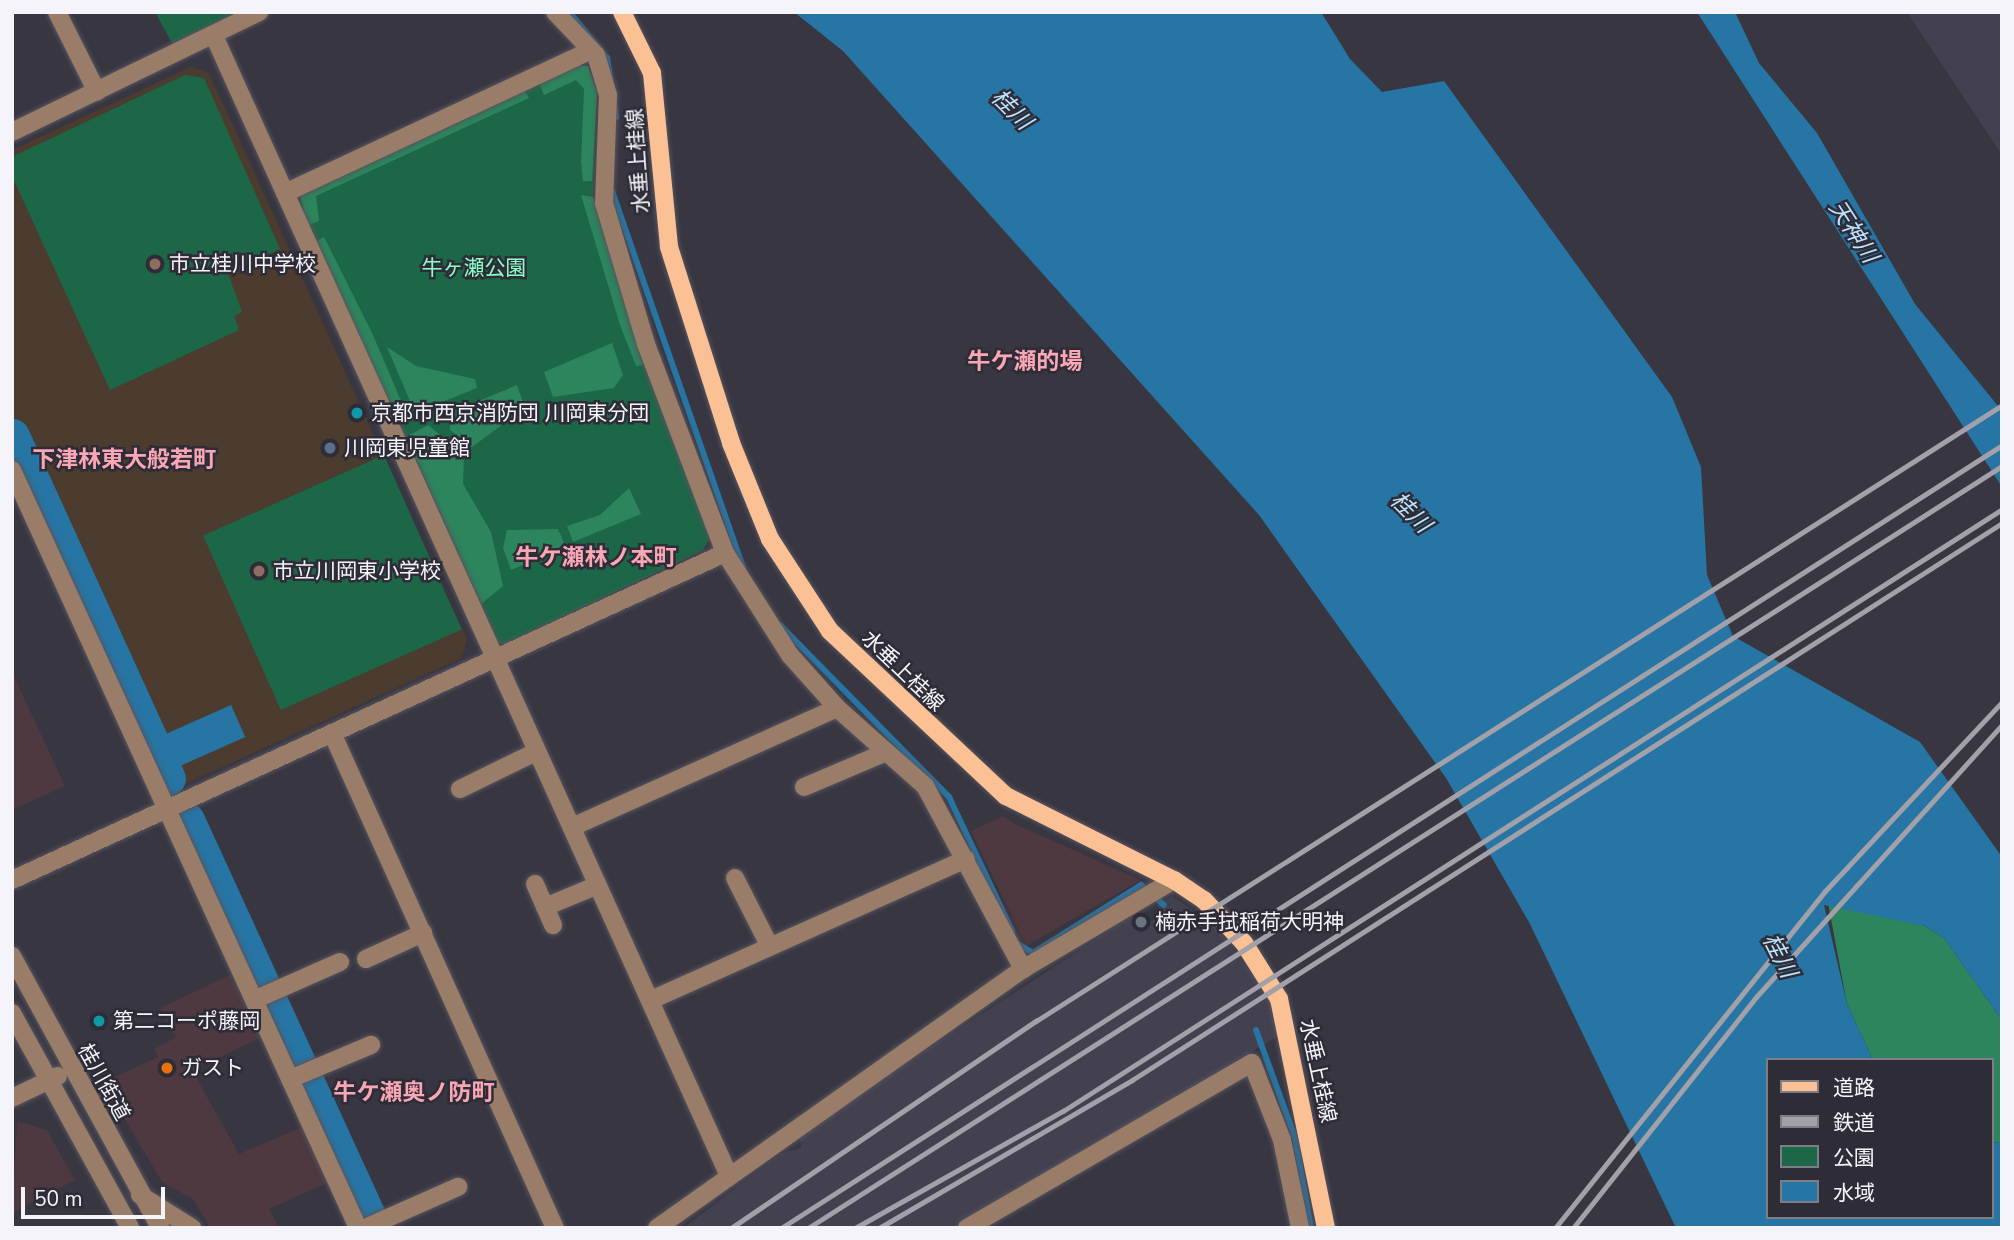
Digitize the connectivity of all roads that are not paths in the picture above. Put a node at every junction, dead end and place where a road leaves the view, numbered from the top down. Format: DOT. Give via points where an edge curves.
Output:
graph roads {
  1 [pos="57,12"];
  2 [pos="259,12"];
  3 [pos="555,12"];
  4 [pos="622,12"];
  5 [pos="215,38"];
  6 [pos="591,50"];
  7 [pos="97,92"];
  8 [pos="12,132"];
  9 [pos="285,193"];
  10 [pos="12,470"];
  11 [pos="725,553"];
  12 [pos="492,660"];
  13 [pos="837,708"];
  14 [pos="332,733"];
  15 [pos="536,752"];
  16 [pos="884,753"];
  17 [pos="804,787"];
  18 [pos="460,789"];
  19 [pos="167,810"];
  20 [pos="572,827"];
  21 [pos="966,859"];
  22 [pos="735,878"];
  23 [pos="12,880"];
  24 [pos="535,884"];
  25 [pos="598,885"];
  26 [pos="1160,888"];
  27 [pos="545,907"];
  28 [pos="553,925"];
  29 [pos="423,933"];
  30 [pos="769,947"];
  31 [pos="12,956"];
  32 [pos="366,959"];
  33 [pos="340,962"];
  34 [pos="1023,969"];
  35 [pos="254,1000"];
  36 [pos="651,1000"];
  37 [pos="12,1013"];
  38 [pos="371,1045"];
  39 [pos="70,1070"];
  40 [pos="290,1079"];
  41 [pos="48,1082"];
  42 [pos="12,1098"];
  43 [pos="729,1177"];
  44 [pos="458,1187"];
  45 [pos="140,1195"];
  46 [pos="118,1208"];
  47 [pos="120,1228"];
  48 [pos="130,1228"];
  49 [pos="160,1228"];
  50 [pos="192,1228"];
  51 [pos="358,1228"];
  52 [pos="365,1228"];
  53 [pos="555,1228"];
  54 [pos="657,1228"];
  55 [pos="967,1228"];
  56 [pos="1300,1228"];
  57 [pos="1326,1228"];
  1 -- 7 [label="street"];
  2 -- 5 [label="street"];
  3 -- 6 [label="street"];
  4 -- 26 [label="main road, 水垂上桂線" via="652,73 663,216 696,342 770,539 797,585 859,662 1006,796"];
  5 -- 7 [label="street"];
  5 -- 9 [label="street"];
  6 -- 9 [label="street"];
  6 -- 11 [label="street" via="608,95 604,203 646,344"];
  7 -- 8 [label="street"];
  9 -- 12 [label="street"];
  10 -- 19 [label="street"];
  11 -- 12 [label="street"];
  11 -- 13 [label="street" via="761,617"];
  12 -- 14 [label="street"];
  12 -- 15 [label="street"];
  13 -- 16 [label="street"];
  13 -- 20 [label="street"];
  14 -- 19 [label="street"];
  14 -- 29 [label="street"];
  15 -- 18 [label="street"];
  15 -- 20 [label="street"];
  16 -- 17 [label="street"];
  16 -- 21 [label="street" via="925,786"];
  19 -- 23 [label="street"];
  19 -- 35 [label="street"];
  20 -- 25 [label="street"];
  21 -- 30 [label="street"];
  21 -- 34 [label="street"];
  22 -- 30 [label="street"];
  24 -- 27 [label="street"];
  25 -- 27 [label="street"];
  25 -- 36 [label="street"];
  26 -- 34 [label="street"];
  26 -- 57 [label="main road, 水垂上桂線" via="1204,900 1244,943 1279,999"];
  27 -- 28 [label="street"];
  29 -- 32 [label="street"];
  29 -- 53 [label="street"];
  30 -- 36 [label="street"];
  31 -- 39 [label="street, 桂川街道"];
  33 -- 35 [label="street"];
  34 -- 43 [label="street"];
  35 -- 40 [label="street"];
  36 -- 43 [label="street"];
  37 -- 41 [label="street"];
  38 -- 40 [label="street"];
  39 -- 41 [label="street"];
  39 -- 45 [label="street, 桂川街道"];
  40 -- 51 [label="street"];
  41 -- 42 [label="street"];
  41 -- 46 [label="street"];
  43 -- 54 [label="street"];
  44 -- 52 [label="street"];
  45 -- 49 [label="street, 桂川街道"];
  45 -- 50 [label="street"];
  46 -- 47 [label="street"];
  46 -- 48 [label="street"];
  55 -- 56 [label="street" via="1252,1063 1282,1140"];
}
